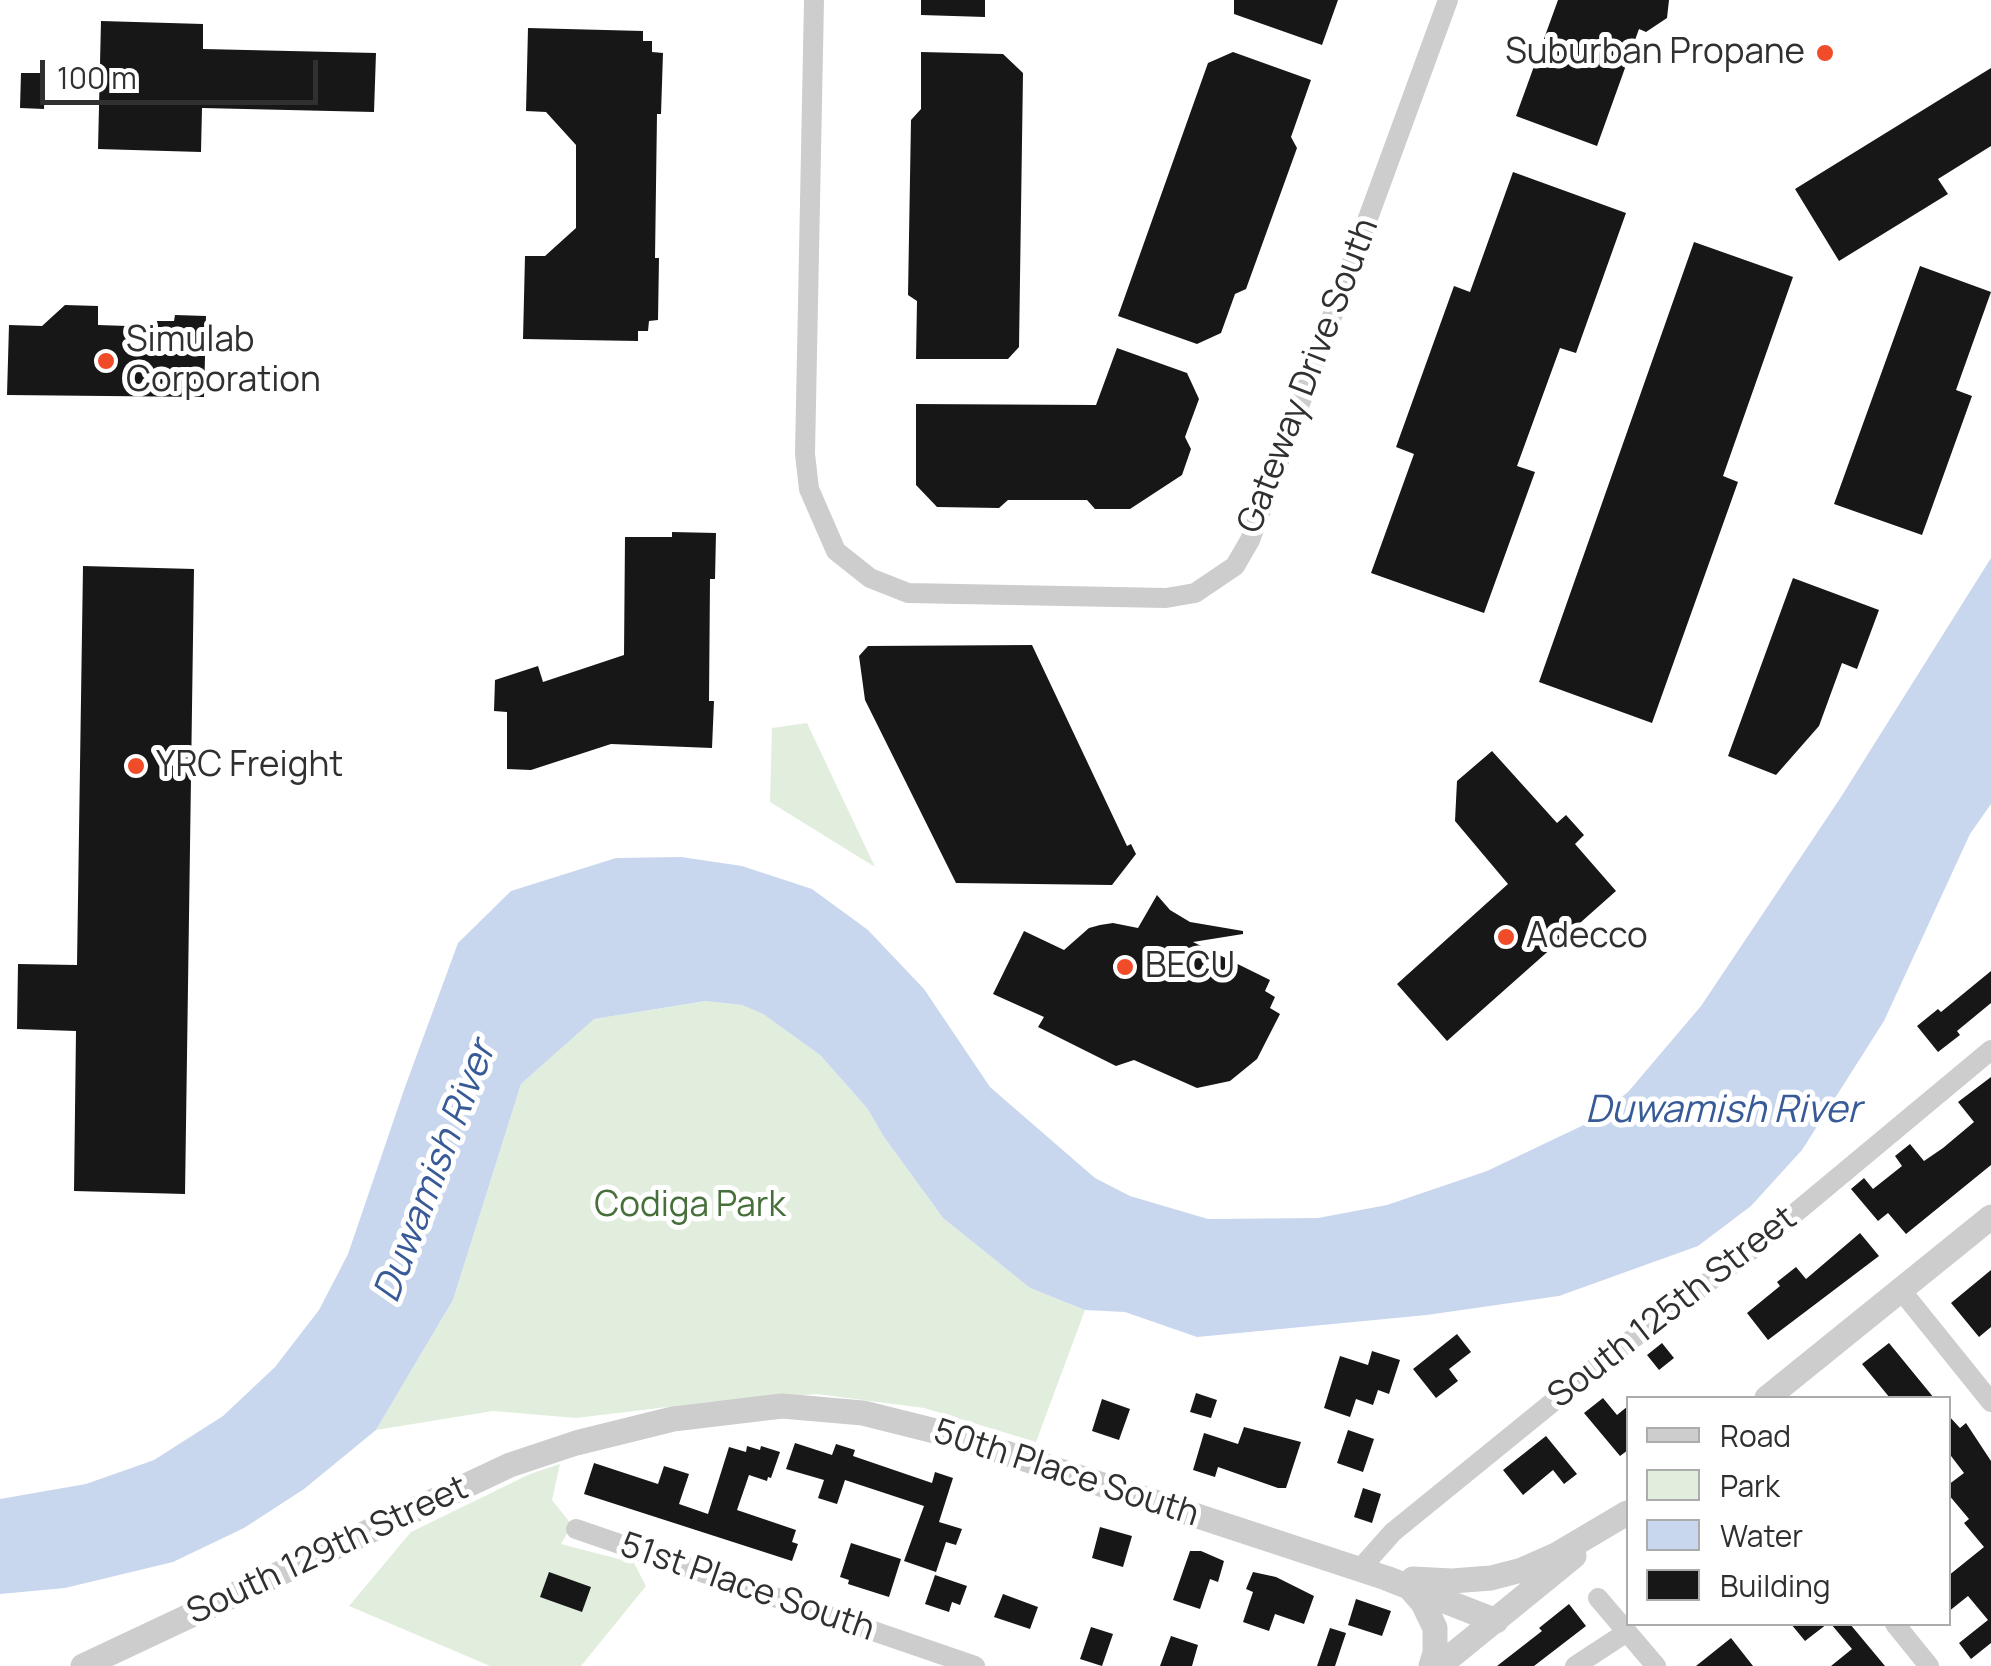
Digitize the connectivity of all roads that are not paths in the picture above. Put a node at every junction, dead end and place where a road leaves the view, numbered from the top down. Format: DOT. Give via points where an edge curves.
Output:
graph roads {
  1 [pos="814,0"];
  2 [pos="1448,0"];
  3 [pos="1991,1050"];
  4 [pos="1991,1217"];
  5 [pos="1900,1289"];
  6 [pos="1769,1396"];
  7 [pos="1991,1402"];
  8 [pos="576,1443"];
  9 [pos="1626,1514"];
  10 [pos="1626,1515"];
  11 [pos="576,1529"];
  12 [pos="1360,1569"];
  13 [pos="1467,1580"];
  14 [pos="1396,1581"];
  15 [pos="1598,1598"];
  16 [pos="1496,1620"];
  17 [pos="1897,1626"];
  18 [pos="1627,1632"];
  19 [pos="83,1666"];
  20 [pos="975,1666"];
  21 [pos="1431,1666"];
  22 [pos="1439,1666"];
  23 [pos="1575,1666"];
  24 [pos="1656,1666"];
  25 [pos="1929,1666"];
  1 -- 2 [label="street, Gateway Drive South" via="805,454 820,519 836,551 892,589 1056,598 1195,594 1235,566"];
  3 -- 12 [label="street, South 125th Street" via="1746,1254 1393,1532"];
  4 -- 5 [label="street"];
  5 -- 6 [label="street"];
  5 -- 7 [label="street"];
  8 -- 12 [label="street, 50th Place South" via="673,1419 782,1406 863,1413 951,1435"];
  8 -- 19 [label="street, South 129th Street" via="510,1464"];
  9 -- 13 [label="street" via="1539,1562"];
  10 -- 16 [label="street"];
  11 -- 20 [label="street, 51st Place South"];
  12 -- 14 [label="street, 50th Place South"];
  13 -- 14 [label="street"];
  13 -- 16 [label="street"];
  14 -- 16 [label="street, 50th Place South"];
  14 -- 21 [label="street" via="1423,1603 1434,1628"];
  15 -- 18 [label="street"];
  16 -- 22 [label="street"];
  17 -- 25 [label="street"];
  18 -- 23 [label="street"];
  18 -- 24 [label="street"];
}
